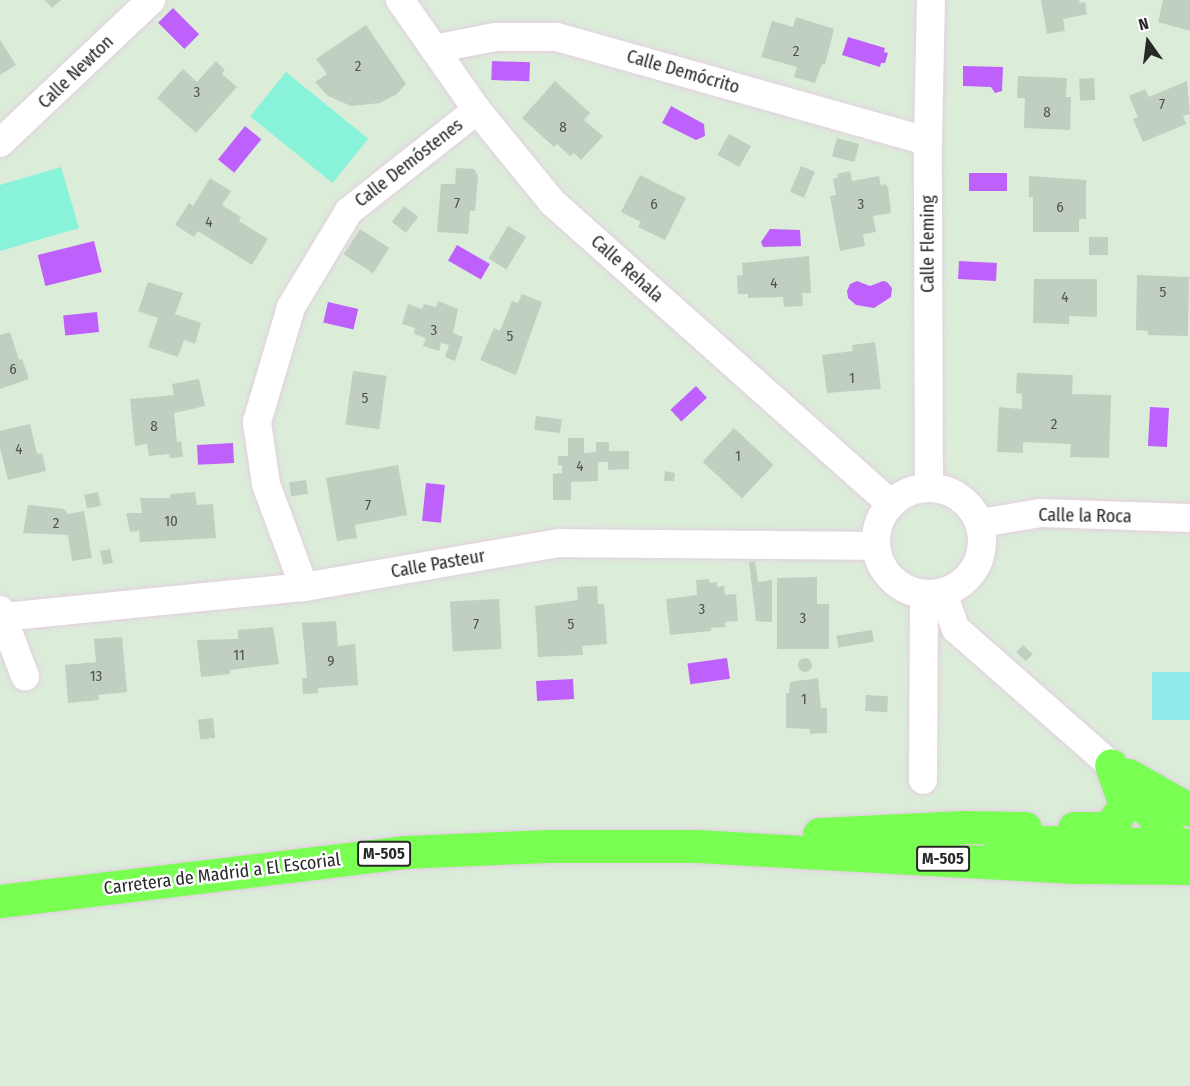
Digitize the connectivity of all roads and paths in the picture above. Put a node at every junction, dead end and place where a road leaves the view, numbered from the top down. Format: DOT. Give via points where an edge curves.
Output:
graph roads {
  1 [pos="151,0"];
  2 [pos="400,0"];
  3 [pos="931,0"];
  4 [pos="434,49"];
  5 [pos="477,110"];
  6 [pos="928,141"];
  7 [pos="0,143"];
  8 [pos="930,487"];
  9 [pos="891,504"];
  10 [pos="1190,518"];
  11 [pos="981,523"];
  12 [pos="875,546"];
  13 [pos="304,587"];
  14 [pos="934,595"];
  15 [pos="1,614"];
  16 [pos="25,676"];
  17 [pos="1111,765"];
  18 [pos="923,780"];
  19 [pos="1190,810"];
  20 [pos="778,835"];
  21 [pos="696,846"];
  22 [pos="1187,852"];
  23 [pos="0,901"];
  1 -- 7 [label="street, Calle Newton"];
  2 -- 4 [label="street, Calle Rehala"];
  3 -- 6 [label="street, Calle Fleming"];
  4 -- 5 [label="street, Calle Rehala"];
  4 -- 6 [label="street, Calle Demócrito" via="495,37 557,37"];
  5 -- 9 [label="street, Calle Rehala" via="552,202"];
  5 -- 13 [label="street, Calle Demóstenes" via="349,211 291,307 257,422 266,484"];
  6 -- 8 [label="street, Calle Fleming"];
  8 -- 9 [label="street" via="908,492"];
  8 -- 11 [label="street" via="960,498"];
  9 -- 12 [label="street" via="878,523"];
  10 -- 11 [label="street, Calle la Roca" via="1041,513"];
  11 -- 14 [label="street" via="983,546 977,567 963,584"];
  12 -- 13 [label="street, Calle Pasteur" via="558,543"];
  12 -- 14 [label="street" via="883,569 901,588"];
  13 -- 15 [label="street, Calle Pasteur"];
  14 -- 17 [label="street" via="956,629"];
  14 -- 18 [label="street"];
  15 -- 16 [label="street"];
  17 -- 19 [label="highway"];
  17 -- 20 [label="highway" via="1125,805 1109,828 962,827"];
  17 -- 22 [label="highway"];
  20 -- 21 [label="highway, Carretera de Madrid a El Escorial / M-505"];
  20 -- 22 [label="highway, Carretera de Madrid a El Escorial / M-505"];
  21 -- 22 [label="highway, Carretera de Madrid a El Escorial / M-505" via="1077,867"];
  21 -- 23 [label="highway, Carretera de Madrid a El Escorial / M-505" via="549,846 405,852"];
}
